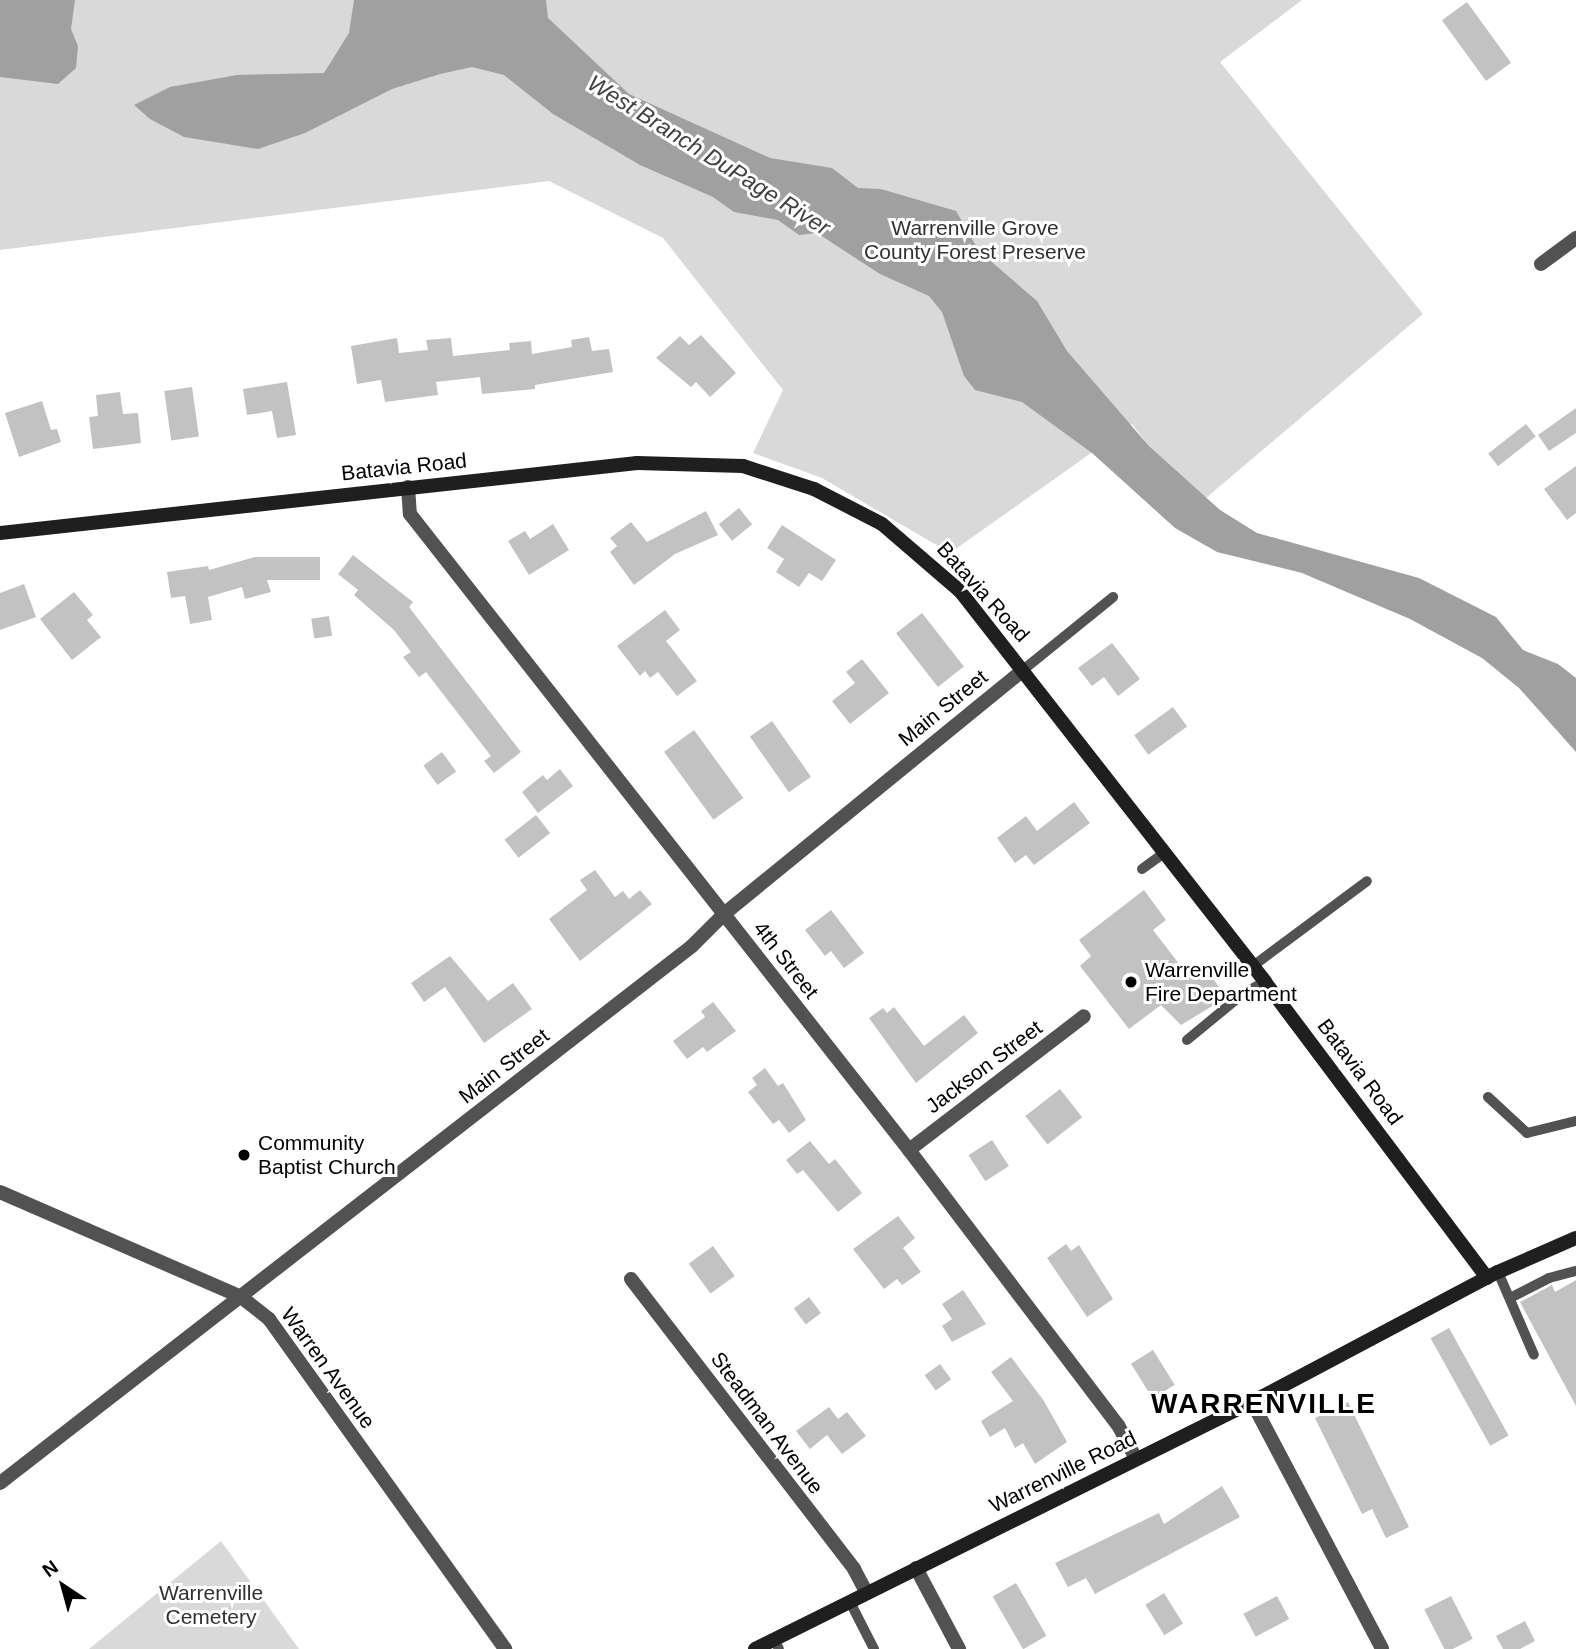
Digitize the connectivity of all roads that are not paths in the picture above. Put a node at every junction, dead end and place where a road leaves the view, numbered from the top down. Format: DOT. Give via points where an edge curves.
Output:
graph roads {
  1 [pos="1575,240"];
  2 [pos="1541,264"];
  3 [pos="408,487"];
  4 [pos="0,533"];
  5 [pos="1113,597"];
  6 [pos="1023,670"];
  7 [pos="1164,853"];
  8 [pos="1142,869"];
  9 [pos="1367,881"];
  10 [pos="724,914"];
  11 [pos="1253,966"];
  12 [pos="1265,982"];
  13 [pos="1084,1016"];
  14 [pos="1187,1040"];
  15 [pos="1488,1097"];
  16 [pos="1576,1121"];
  17 [pos="909,1150"];
  18 [pos="0,1192"];
  19 [pos="1576,1238"];
  20 [pos="1576,1271"];
  21 [pos="1492,1275"];
  22 [pos="631,1279"];
  23 [pos="241,1297"];
  24 [pos="1510,1298"];
  25 [pos="1534,1355"];
  26 [pos="1252,1402"];
  27 [pos="1136,1459"];
  28 [pos="0,1482"];
  29 [pos="916,1568"];
  30 [pos="867,1593"];
  31 [pos="850,1602"];
  32 [pos="777,1644"];
  33 [pos="505,1649"];
  34 [pos="755,1649"];
  35 [pos="874,1649"];
  36 [pos="959,1649"];
  37 [pos="1382,1649"];
  1 -- 2 [label="street"];
  3 -- 4 [label="main road, Batavia Road"];
  3 -- 6 [label="main road, Batavia Road" via="687,461 775,473 882,524 928,559"];
  3 -- 10 [label="street, 4th Street" via="410,514"];
  5 -- 6 [label="lane"];
  6 -- 7 [label="main road, Batavia Road"];
  6 -- 10 [label="street, Main Street"];
  7 -- 8 [label="lane"];
  7 -- 11 [label="main road, Batavia Road"];
  9 -- 11 [label="lane"];
  10 -- 17 [label="street, 4th Street"];
  10 -- 23 [label="street, Main Street" via="692,946"];
  11 -- 12 [label="main road, Batavia Road"];
  12 -- 14 [label="lane" via="1244,993"];
  12 -- 21 [label="main road, Batavia Road"];
  13 -- 17 [label="street, Jackson Street"];
  15 -- 16 [label="lane" via="1527,1133"];
  17 -- 27 [label="street, 4th Street" via="1118,1424"];
  18 -- 23 [label="street, Warren Avenue"];
  19 -- 21 [label="main road, Warrenville Road"];
  20 -- 24 [label="lane" via="1549,1278"];
  21 -- 24 [label="lane"];
  21 -- 26 [label="main road, Warrenville Road"];
  22 -- 30 [label="street, Steadman Avenue" via="854,1569"];
  23 -- 28 [label="street, Main Street"];
  23 -- 33 [label="street, Warren Avenue" via="269,1319"];
  24 -- 25 [label="lane"];
  26 -- 27 [label="main road, Warrenville Road"];
  26 -- 37 [label="street"];
  27 -- 29 [label="main road, Warrenville Road"];
  29 -- 30 [label="main road, Warrenville Road"];
  29 -- 36 [label="street"];
  30 -- 31 [label="main road, Warrenville Road"];
  31 -- 32 [label="main road, Warrenville Road"];
  31 -- 35 [label="lane"];
  32 -- 34 [label="main road, Warrenville Road"];
}
